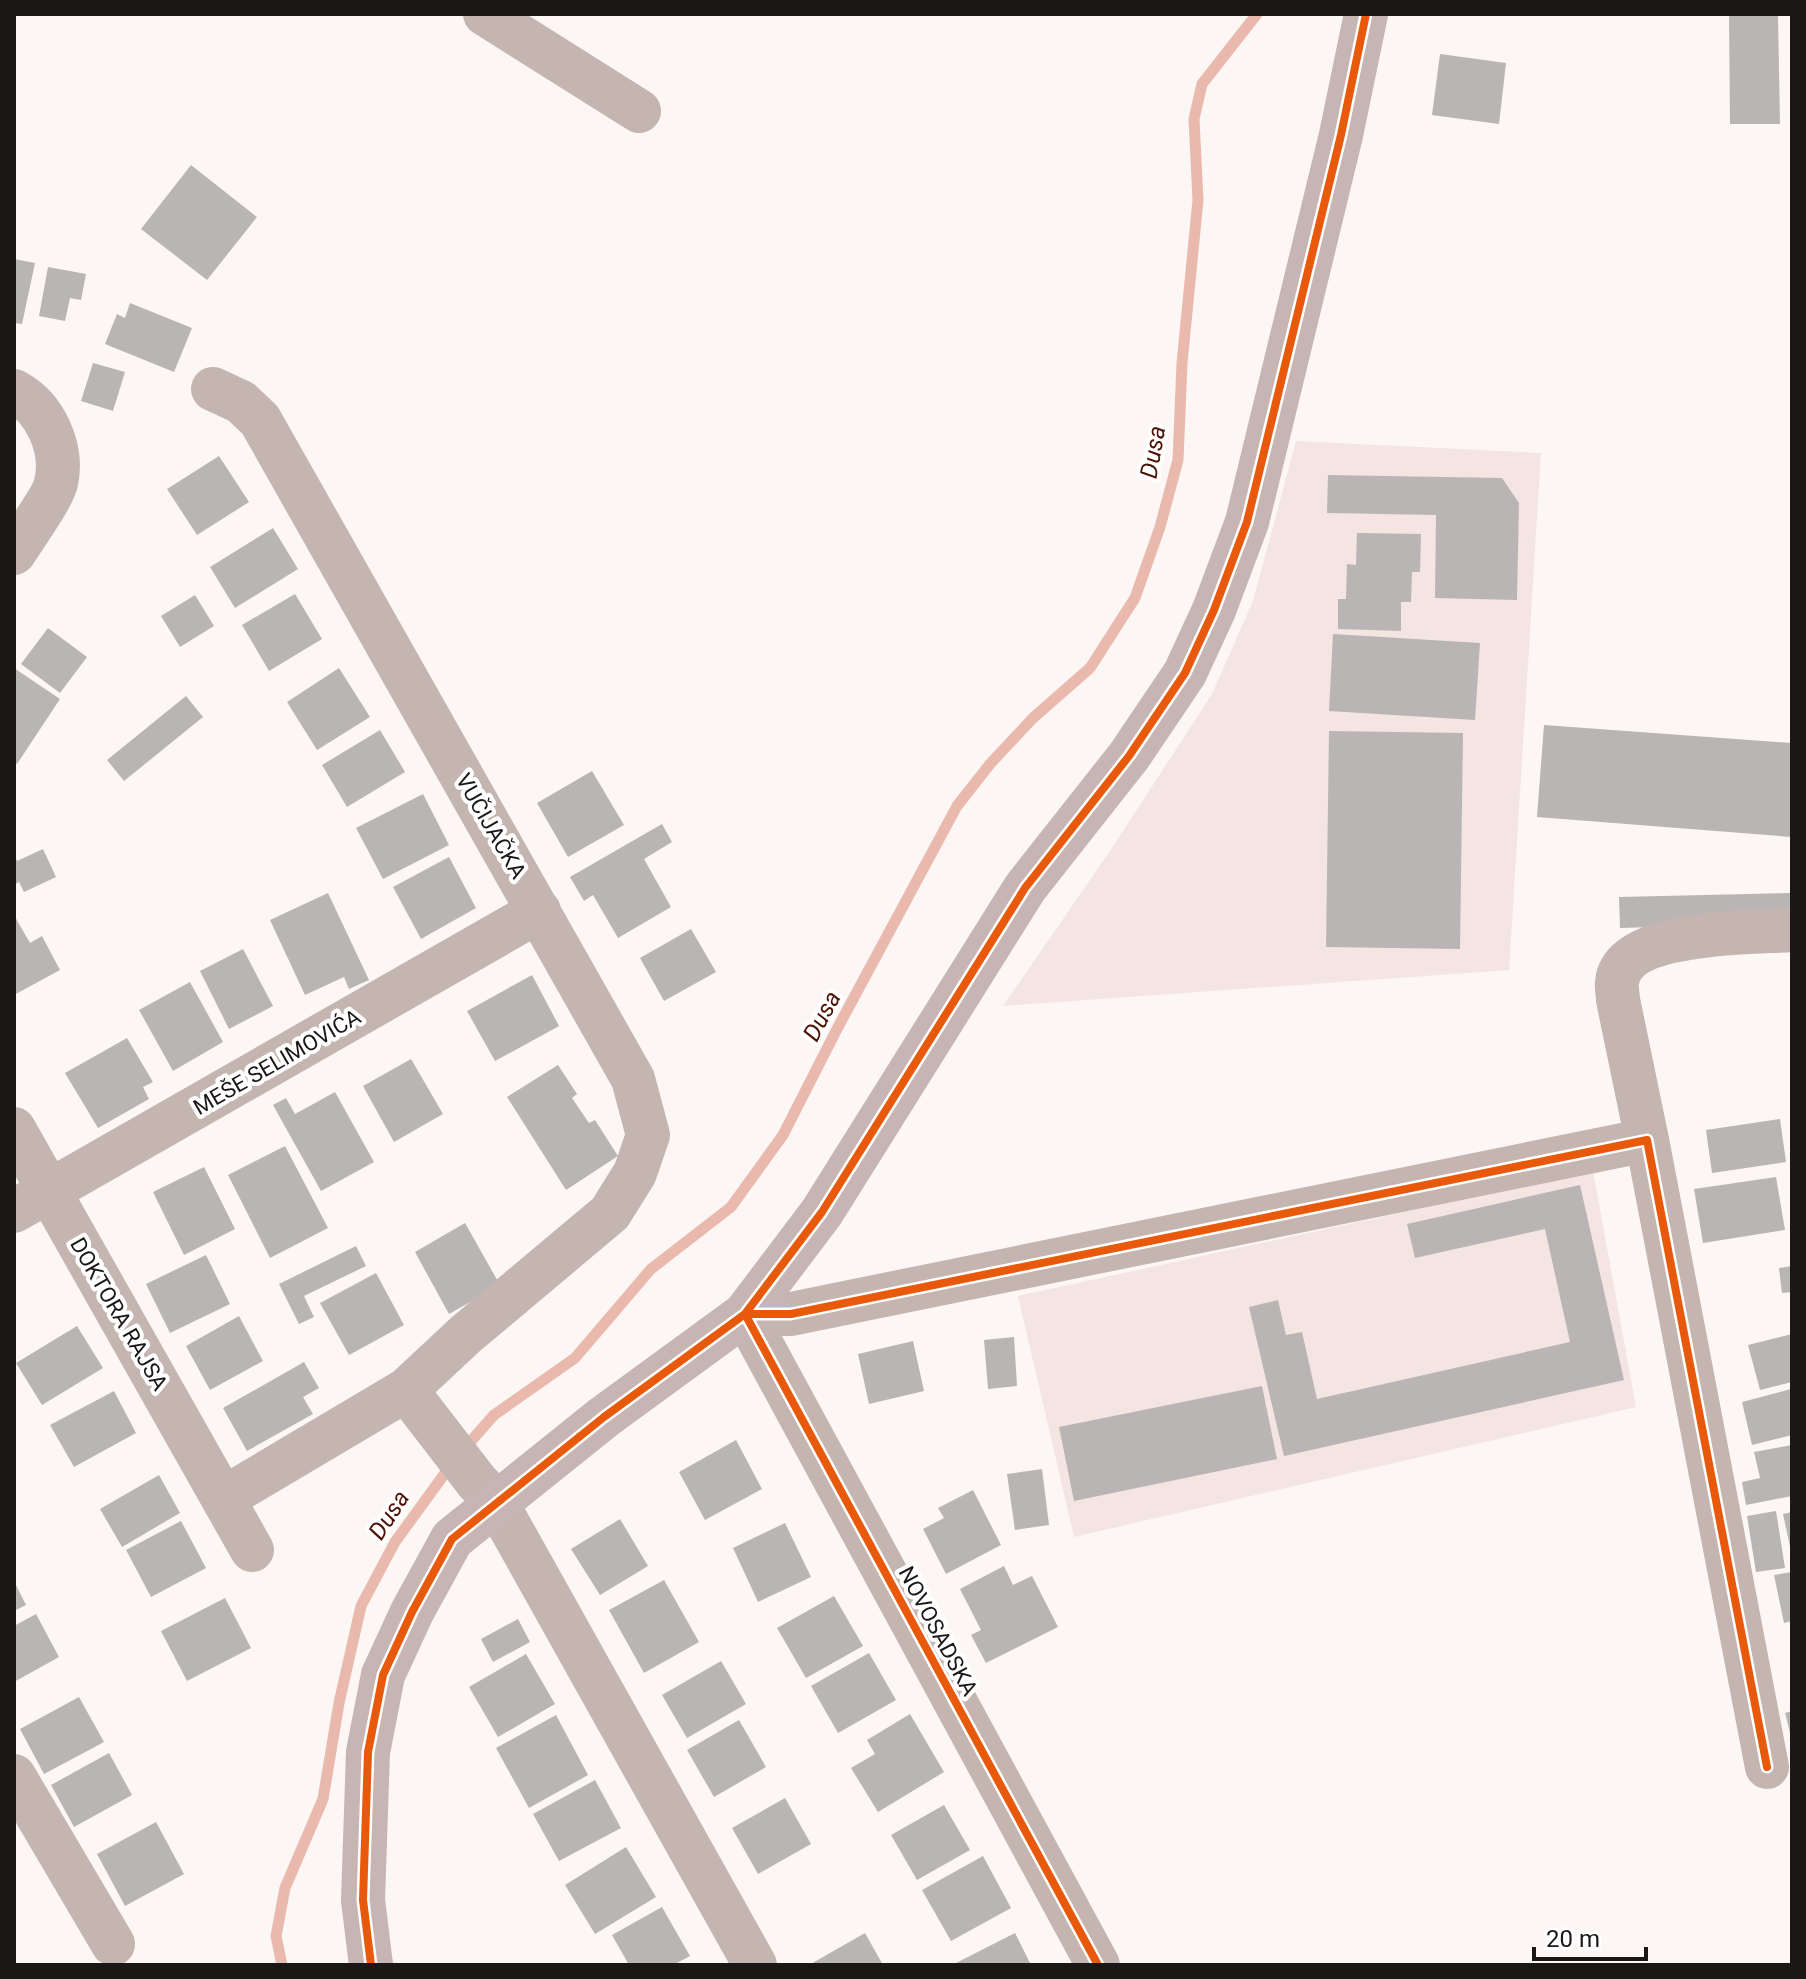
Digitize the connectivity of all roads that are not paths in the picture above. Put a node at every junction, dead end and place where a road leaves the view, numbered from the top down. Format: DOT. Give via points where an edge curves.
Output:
graph roads {
  1 [pos="485,14"];
  2 [pos="1366,14"];
  3 [pos="639,111"];
  4 [pos="213,389"];
  5 [pos="14,391"];
  6 [pos="14,553"];
  7 [pos="539,911"];
  8 [pos="1792,930"];
  9 [pos="14,1129"];
  10 [pos="1647,1140"];
  11 [pos="32,1202"];
  12 [pos="745,1314"];
  13 [pos="416,1403"];
  14 [pos="486,1492"];
  15 [pos="224,1498"];
  16 [pos="252,1550"];
  17 [pos="1767,1767"];
  18 [pos="14,1776"];
  19 [pos="113,1944"];
  20 [pos="371,1965"];
  21 [pos="755,1965"];
  22 [pos="1098,1965"];
  1 -- 3 [label="street"];
  2 -- 12 [label="main road" via="1247,522 1185,673 1129,756 1025,888 822,1212"];
  4 -- 7 [label="street, VUČIJAČKA" via="241,402 260,420"];
  5 -- 6 [label="street" via="29,399 47,422 56,450 56,484"];
  7 -- 11 [label="street, MEŠE SELIMOVIĆA"];
  7 -- 13 [label="street, VUČIJAČKA" via="633,1079 648,1135 635,1173 610,1213 466,1334"];
  8 -- 10 [label="street" via="1682,939 1646,948 1627,962 1616,980 1618,1000"];
  9 -- 11 [label="street, DOKTORA RAJSA"];
  10 -- 12 [label="street" via="791,1314"];
  10 -- 17 [label="street"];
  11 -- 15 [label="street, DOKTORA RAJSA"];
  12 -- 14 [label="main road" via="604,1417"];
  12 -- 22 [label="street, NOVOSADSKA"];
  13 -- 14 [label="street"];
  13 -- 15 [label="street"];
  14 -- 20 [label="main road" via="452,1539 383,1675 368,1752 363,1900"];
  14 -- 21 [label="street"];
  15 -- 16 [label="street, DOKTORA RAJSA"];
  18 -- 19 [label="street"];
}
